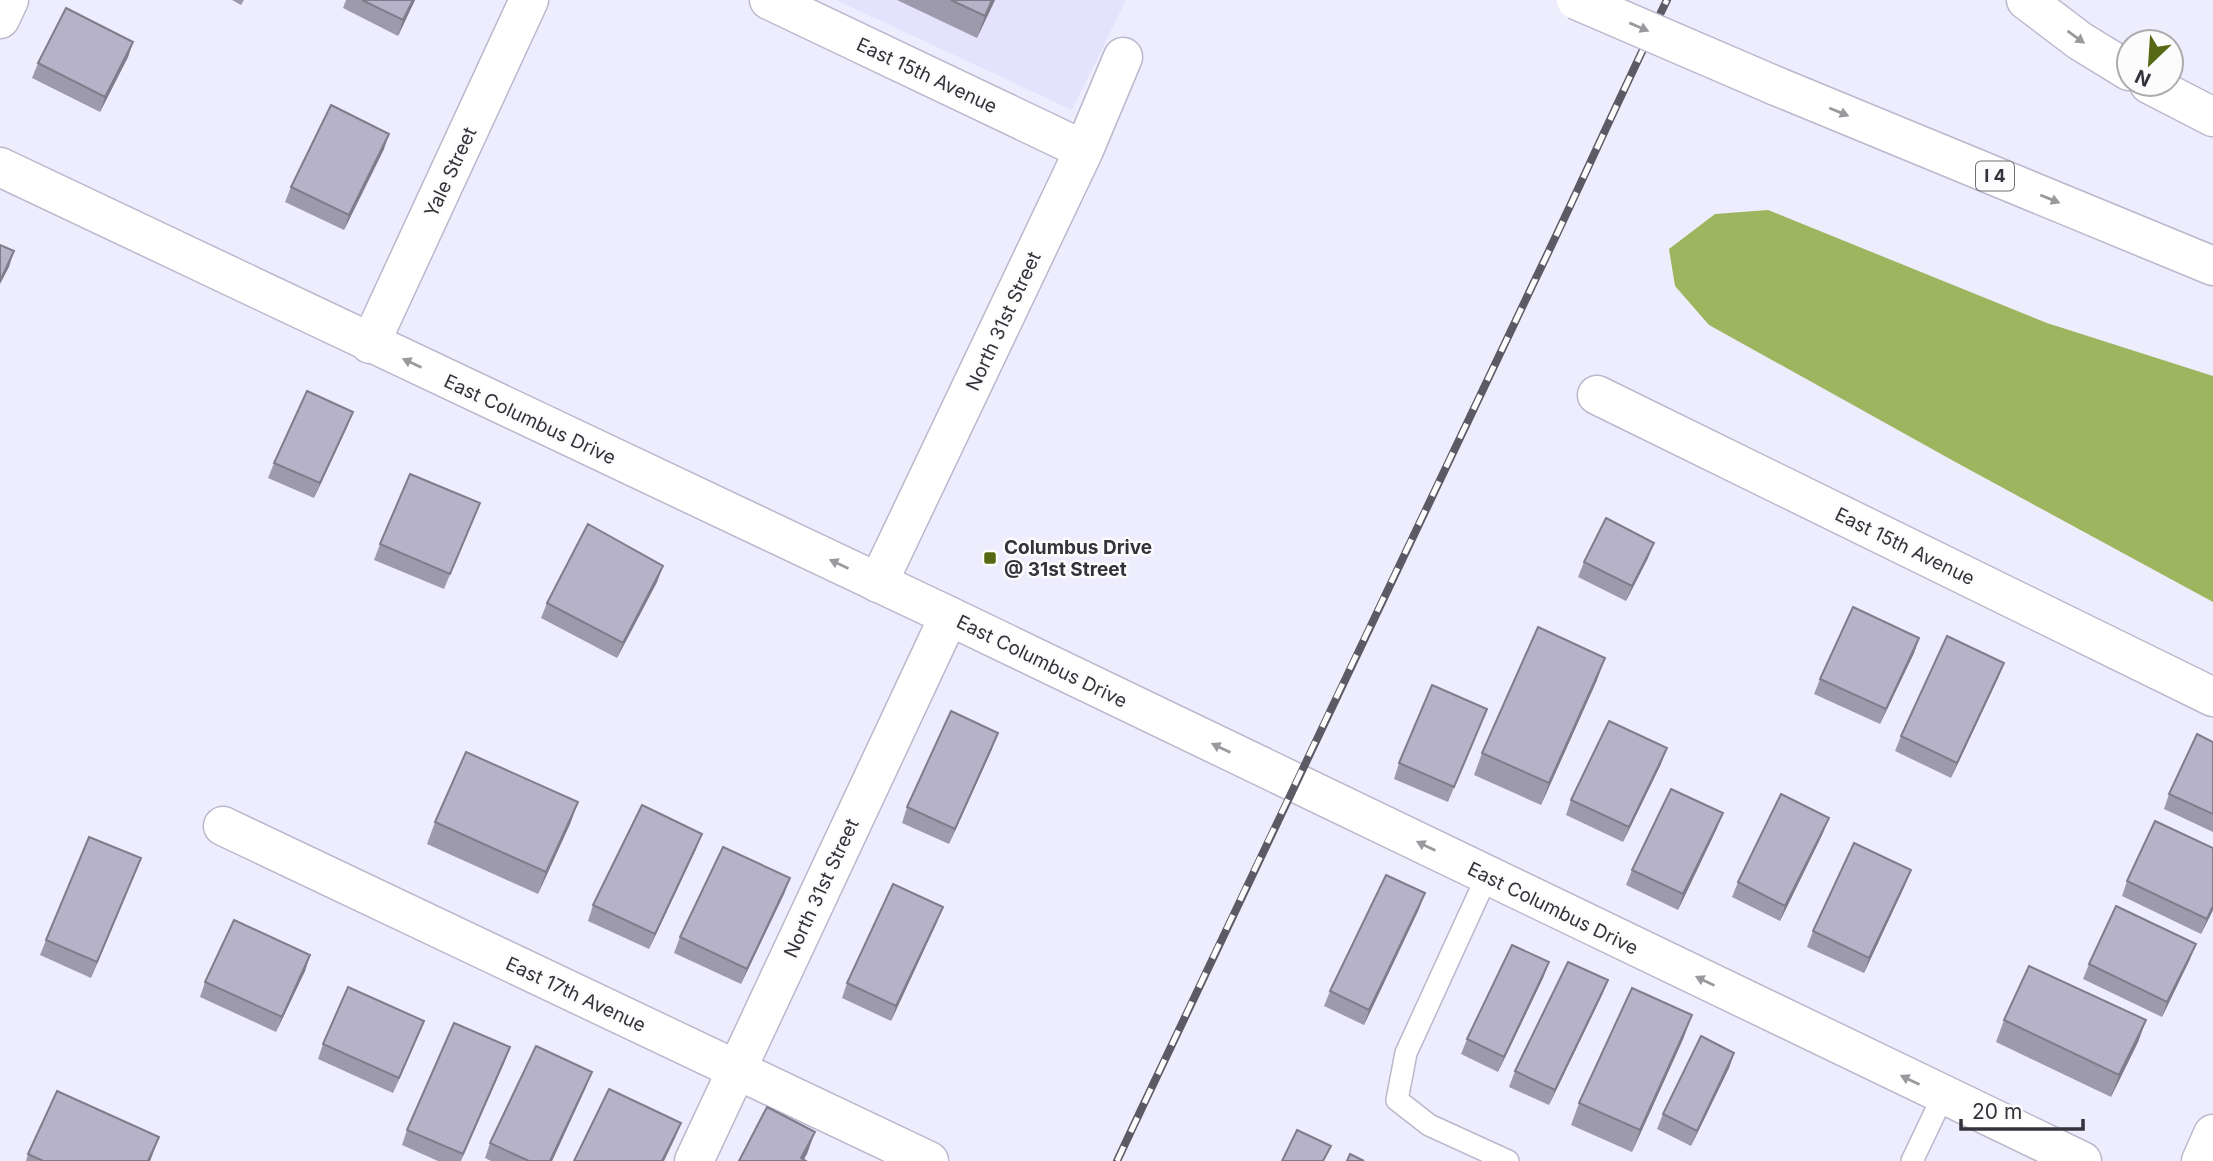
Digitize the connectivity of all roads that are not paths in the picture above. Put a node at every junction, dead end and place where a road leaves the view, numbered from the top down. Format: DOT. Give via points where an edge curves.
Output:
graph roads {
  1 [pos="9,0"];
  2 [pos="529,0"];
  3 [pos="769,0"];
  4 [pos="1576,0"];
  5 [pos="2026,0"];
  6 [pos="0,19"];
  7 [pos="1123,57"];
  8 [pos="2115,62"];
  9 [pos="2176,98"];
  10 [pos="2213,117"];
  11 [pos="1084,150"];
  12 [pos="0,167"];
  13 [pos="2213,267"];
  14 [pos="370,344"];
  15 [pos="1597,395"];
  16 [pos="878,583"];
  17 [pos="949,616"];
  18 [pos="2213,697"];
  19 [pos="223,826"];
  20 [pos="1487,876"];
  21 [pos="736,1069"];
  22 [pos="1943,1096"];
  23 [pos="2213,1134"];
  24 [pos="694,1161"];
  25 [pos="929,1161"];
  26 [pos="1508,1161"];
  27 [pos="1912,1161"];
  28 [pos="2082,1161"];
  29 [pos="2200,1161"];
  1 -- 6 [label="main road"];
  2 -- 14 [label="main road, Yale Street"];
  3 -- 11 [label="main road, East 15th Avenue"];
  4 -- 13 [label="main road, I 4, one-way, bridge"];
  5 -- 8 [label="main road, one-way"];
  7 -- 11 [label="main road, North 31st Street"];
  9 -- 10 [label="main road"];
  11 -- 16 [label="main road, North 31st Street"];
  12 -- 14 [label="main road, East Columbus Drive"];
  16 -- 14 [label="main road, East Columbus Drive, one-way"];
  15 -- 18 [label="main road, East 15th Avenue"];
  16 -- 17 [label="main road, East Columbus Drive"];
  20 -- 17 [label="main road, East Columbus Drive, one-way"];
  17 -- 21 [label="main road, North 31st Street"];
  19 -- 21 [label="main road, East 17th Avenue"];
  22 -- 20 [label="main road, East Columbus Drive, one-way"];
  20 -- 26 [label="lane" via="1406,1053 1398,1100 1429,1125"];
  21 -- 24 [label="main road, North 31st Street"];
  21 -- 25 [label="main road, East 17th Avenue"];
  22 -- 27 [label="lane"];
  22 -- 28 [label="main road, East Columbus Drive"];
  23 -- 29 [label="main road"];
}
